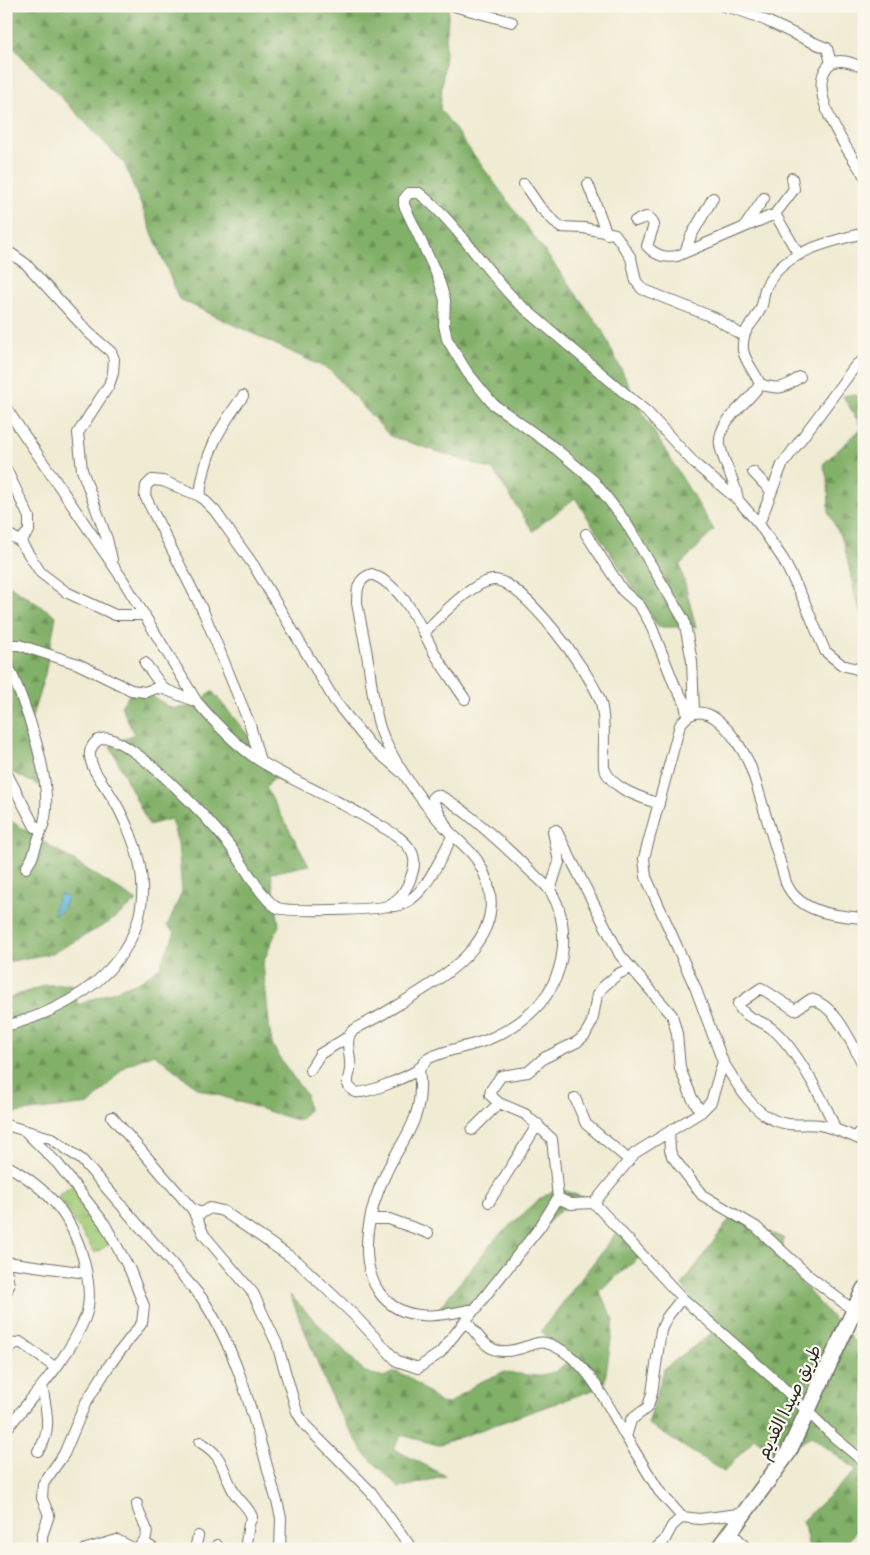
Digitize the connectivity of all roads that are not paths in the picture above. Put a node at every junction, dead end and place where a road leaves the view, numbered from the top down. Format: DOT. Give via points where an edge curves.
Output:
graph roads {
  1 [pos="454,6"];
  2 [pos="723,6"];
  3 [pos="512,22"];
  4 [pos="831,63"];
  5 [pos="864,68"];
  6 [pos="864,175"];
  7 [pos="792,178"];
  8 [pos="524,184"];
  9 [pos="588,184"];
  10 [pos="713,198"];
  11 [pos="764,198"];
  12 [pos="775,214"];
  13 [pos="635,221"];
  14 [pos="745,226"];
  15 [pos="864,233"];
  16 [pos="607,234"];
  17 [pos="6,250"];
  18 [pos="685,252"];
  19 [pos="799,255"];
  20 [pos="743,336"];
  21 [pos="864,360"];
  22 [pos="800,377"];
  23 [pos="760,384"];
  24 [pos="243,396"];
  25 [pos="6,408"];
  26 [pos="6,469"];
  27 [pos="753,472"];
  28 [pos="770,491"];
  29 [pos="200,496"];
  30 [pos="738,500"];
  31 [pos="759,524"];
  32 [pos="6,533"];
  33 [pos="586,534"];
  34 [pos="20,541"];
  35 [pos="114,568"];
  36 [pos="145,615"];
  37 [pos="424,633"];
  38 [pos="6,648"];
  39 [pos="6,662"];
  40 [pos="145,663"];
  41 [pos="864,674"];
  42 [pos="164,689"];
  43 [pos="465,699"];
  44 [pos="197,702"];
  45 [pos="690,714"];
  46 [pos="260,761"];
  47 [pos="6,772"];
  48 [pos="408,777"];
  49 [pos="659,804"];
  50 [pos="42,828"];
  51 [pos="451,833"];
  52 [pos="26,868"];
  53 [pos="550,890"];
  54 [pos="387,906"];
  55 [pos="864,911"];
  56 [pos="850,917"];
  57 [pos="864,918"];
  58 [pos="631,968"];
  59 [pos="6,1026"];
  60 [pos="348,1037"];
  61 [pos="724,1062"];
  62 [pos="864,1066"];
  63 [pos="419,1068"];
  64 [pos="310,1070"];
  65 [pos="575,1098"];
  66 [pos="499,1103"];
  67 [pos="701,1112"];
  68 [pos="112,1117"];
  69 [pos="538,1124"];
  70 [pos="6,1125"];
  71 [pos="864,1127"];
  72 [pos="22,1128"];
  73 [pos="835,1128"];
  74 [pos="472,1130"];
  75 [pos="669,1132"];
  76 [pos="860,1139"];
  77 [pos="629,1160"];
  78 [pos="6,1165"];
  79 [pos="558,1198"];
  80 [pos="489,1202"];
  81 [pos="594,1203"];
  82 [pos="193,1210"];
  83 [pos="370,1219"];
  84 [pos="428,1233"];
  85 [pos="6,1262"];
  86 [pos="6,1269"];
  87 [pos="86,1273"];
  88 [pos="864,1289"];
  89 [pos="6,1293"];
  90 [pos="682,1298"];
  91 [pos="477,1308"];
  92 [pos="853,1310"];
  93 [pos="466,1321"];
  94 [pos="6,1352"];
  95 [pos="56,1368"];
  96 [pos="42,1386"];
  97 [pos="808,1413"];
  98 [pos="6,1430"];
  99 [pos="626,1437"];
  100 [pos="200,1442"];
  101 [pos="38,1451"];
  102 [pos="864,1462"];
  103 [pos="137,1504"];
  104 [pos="745,1513"];
  105 [pos="682,1517"];
  106 [pos="731,1531"];
  107 [pos="198,1536"];
  108 [pos="139,1546"];
  109 [pos="42,1549"];
  110 [pos="86,1549"];
  111 [pos="154,1549"];
  112 [pos="195,1549"];
  113 [pos="245,1549"];
  114 [pos="280,1549"];
  115 [pos="412,1549"];
  116 [pos="655,1549"];
  117 [pos="718,1549"];
  118 [pos="747,1549"];
  1 -- 3 [label="street"];
  2 -- 4 [label="street" via="748,12 827,48"];
  4 -- 5 [label="street" via="842,61"];
  4 -- 6 [label="street" via="823,72 824,100 836,130"];
  7 -- 12 [label="street" via="794,189"];
  8 -- 16 [label="street" via="542,210 560,227 584,228"];
  9 -- 16 [label="street"];
  10 -- 18 [label="street"];
  11 -- 14 [label="street"];
  12 -- 14 [label="street"];
  12 -- 19 [label="street"];
  13 -- 18 [label="street" via="646,217 651,219 654,225 647,246 651,251 668,257"];
  14 -- 18 [label="street"];
  15 -- 19 [label="street"];
  16 -- 20 [label="street" via="615,234 631,258 636,281 642,288 715,318"];
  17 -- 35 [label="street" via="26,264 89,333 111,352 114,359 109,385 78,433 82,470"];
  19 -- 20 [label="street" via="767,285 763,305"];
  20 -- 23 [label="street" via="745,356"];
  21 -- 28 [label="street" via="856,365 796,445"];
  22 -- 23 [label="street" via="790,385 776,389"];
  23 -- 30 [label="street" via="738,409 721,438 720,446 735,483"];
  24 -- 29 [label="street" via="211,445"];
  25 -- 35 [label="street"];
  26 -- 34 [label="street" via="29,517 29,531"];
  27 -- 28 [label="street"];
  28 -- 31 [label="street"];
  29 -- 46 [label="street" via="158,480 148,483 144,490 204,613 250,725"];
  29 -- 48 [label="street" via="239,543 335,701 371,746"];
  30 -- 31 [label="street"];
  30 -- 45 [label="street" via="695,464 647,412 517,302 446,217 419,193 406,196 404,205 438,277 445,300 447,339 462,365 493,404 594,481 625,521 684,620 692,661"];
  31 -- 41 [label="street" via="794,579 825,651 838,662"];
  32 -- 34 [label="street"];
  33 -- 45 [label="street" via="623,591 640,606 650,623"];
  34 -- 36 [label="street" via="41,573 66,592 115,615"];
  35 -- 36 [label="street"];
  36 -- 44 [label="street"];
  37 -- 43 [label="street"];
  37 -- 48 [label="street" via="411,609 391,585 372,574 361,580 357,603 380,727 386,743"];
  37 -- 49 [label="street" via="476,587 493,580 510,587 554,629 590,680 600,703 604,768 608,777 622,788"];
  38 -- 42 [label="street" via="19,645 78,664 131,690"];
  39 -- 50 [label="street" via="21,696 45,780 47,802"];
  40 -- 42 [label="street"];
  42 -- 44 [label="street"];
  44 -- 46 [label="street" via="224,731"];
  45 -- 49 [label="street" via="680,725"];
  45 -- 56 [label="street" via="704,713 717,718 747,759 790,891 806,905"];
  46 -- 54 [label="street" via="401,838 411,850 414,861 410,882 404,892"];
  47 -- 50 [label="street" via="35,827"];
  48 -- 51 [label="street"];
  49 -- 61 [label="street" via="644,858 646,877"];
  50 -- 52 [label="street"];
  51 -- 53 [label="street" via="434,803 436,795 446,799 488,832"];
  51 -- 54 [label="street" via="424,886 414,898 405,905"];
  51 -- 60 [label="street" via="476,858 486,878 491,894 487,929 456,966"];
  53 -- 58 [label="street" via="559,862 552,831 556,830 612,942"];
  53 -- 63 [label="street" via="562,919 564,934 560,971 553,988 530,1014 509,1028 487,1040 427,1060"];
  54 -- 59 [label="street" via="311,911 278,908 266,899 230,846 172,785 124,746 112,739 98,740 89,755 126,824 141,862 144,884 142,909 129,942 117,961 82,994 55,1010"];
  55 -- 56 [label="street"];
  56 -- 57 [label="street"];
  58 -- 66 [label="street" via="618,974 597,995 592,1022 577,1042 544,1058 528,1072 501,1076 490,1090 490,1095"];
  58 -- 67 [label="street" via="672,1016 680,1068"];
  60 -- 63 [label="street" via="348,1078 353,1091 370,1090"];
  60 -- 64 [label="street" via="320,1054"];
  61 -- 67 [label="street" via="711,1102"];
  61 -- 73 [label="street" via="756,1108 770,1119"];
  62 -- 73 [label="street" via="840,1025 820,1001 811,998 795,1010 761,988 738,1004 747,1016 772,1028 785,1042 821,1097"];
  63 -- 83 [label="street" via="421,1088 415,1119 386,1172"];
  65 -- 77 [label="street" via="586,1124"];
  66 -- 69 [label="street" via="521,1110"];
  66 -- 74 [label="street"];
  67 -- 75 [label="street"];
  68 -- 82 [label="street"];
  69 -- 79 [label="street" via="552,1139"];
  69 -- 80 [label="street"];
  70 -- 72 [label="street"];
  71 -- 76 [label="street"];
  72 -- 109 [label="street" via="58,1164 104,1223 130,1270 144,1306 142,1323 110,1364 86,1404 64,1454 43,1484 42,1498 49,1515"];
  72 -- 114 [label="street" via="51,1138 87,1165 216,1320 231,1350 278,1505"];
  73 -- 76 [label="street"];
  75 -- 77 [label="street"];
  75 -- 92 [label="street" via="672,1156 702,1195 756,1227 809,1276"];
  77 -- 81 [label="street"];
  78 -- 87 [label="street" via="30,1180 62,1210 78,1241"];
  79 -- 81 [label="street" via="570,1204"];
  79 -- 91 [label="street" via="540,1227"];
  81 -- 90 [label="street"];
  82 -- 93 [label="street" via="202,1213 210,1208 223,1211 298,1262 355,1316 396,1361 418,1368 440,1353"];
  82 -- 115 [label="street" via="204,1235 243,1280 262,1309 277,1344 297,1412 305,1425 372,1492"];
  83 -- 84 [label="street" via="389,1219"];
  83 -- 91 [label="street" via="370,1273 392,1306 419,1316"];
  85 -- 87 [label="street"];
  86 -- 89 [label="street" via="9,1285"];
  87 -- 95 [label="street" via="89,1291 85,1317"];
  88 -- 92 [label="highway, طريق صيدا القديم"];
  90 -- 97 [label="street"];
  90 -- 99 [label="street" via="661,1330 648,1407 631,1420"];
  91 -- 93 [label="street"];
  92 -- 97 [label="highway, طريق صيدا القديم"];
  93 -- 99 [label="street" via="488,1347 498,1352 508,1353 539,1342 572,1358 587,1375"];
  94 -- 95 [label="street" via="20,1342"];
  95 -- 96 [label="street"];
  96 -- 98 [label="street"];
  96 -- 101 [label="street" via="48,1426"];
  97 -- 102 [label="street"];
  97 -- 104 [label="highway, طريق صيدا القديم" via="788,1453"];
  99 -- 105 [label="street" via="659,1492"];
  100 -- 113 [label="street" via="218,1455 234,1492 250,1511 252,1517"];
  103 -- 108 [label="street" via="146,1524"];
  104 -- 105 [label="street"];
  104 -- 106 [label="highway, طريق صيدا القديم"];
  105 -- 116 [label="street"];
  106 -- 117 [label="highway, طريق صيدا القديم"];
  106 -- 118 [label="street"];
  107 -- 112 [label="street"];
  108 -- 110 [label="street" via="119,1540"];
  108 -- 111 [label="street"];
}
